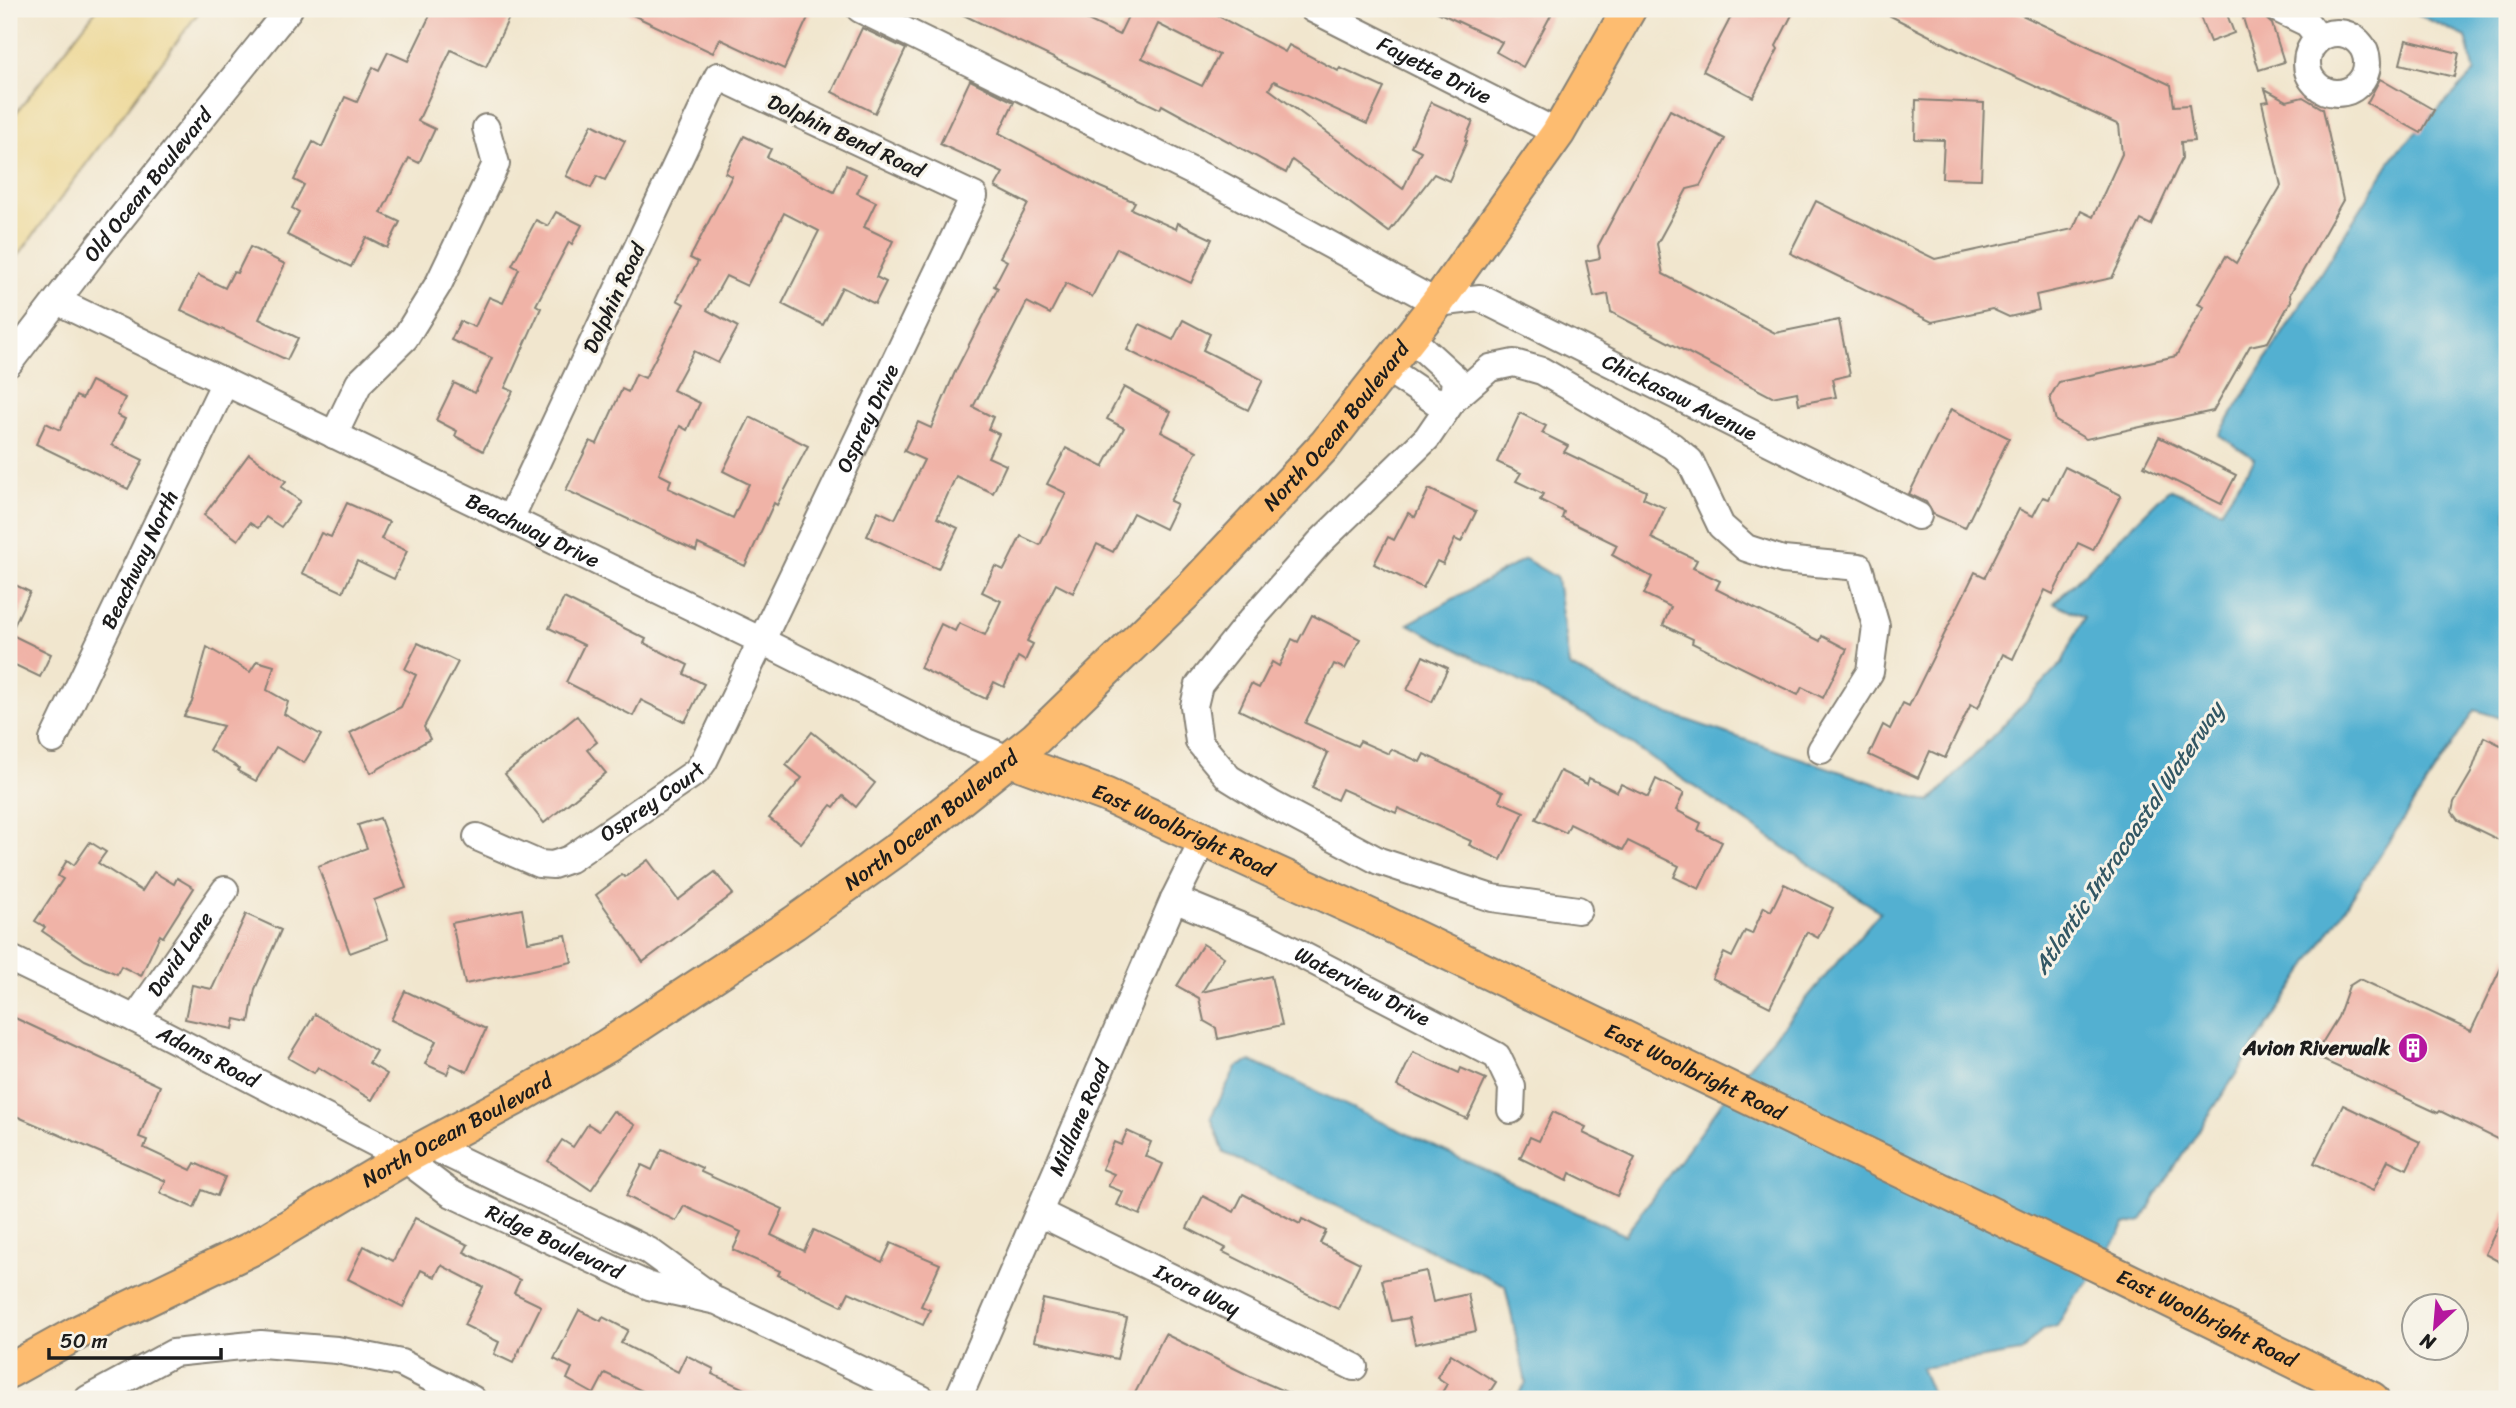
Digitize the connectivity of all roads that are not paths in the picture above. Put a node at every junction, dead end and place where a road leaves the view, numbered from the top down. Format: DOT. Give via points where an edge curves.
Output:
graph roads {
  1 [pos="289,9"];
  2 [pos="860,9"];
  3 [pos="1313,9"];
  4 [pos="1629,9"];
  5 [pos="2278,9"];
  6 [pos="2319,38"];
  7 [pos="718,76"];
  8 [pos="486,128"];
  9 [pos="1558,133"];
  10 [pos="974,196"];
  11 [pos="57,301"];
  12 [pos="1437,303"];
  13 [pos="1410,337"];
  14 [pos="9,363"];
  15 [pos="1386,368"];
  16 [pos="225,382"];
  17 [pos="1453,400"];
  18 [pos="334,435"];
  19 [pos="1918,516"];
  20 [pos="510,520"];
  21 [pos="762,641"];
  22 [pos="53,740"];
  23 [pos="1821,750"];
  24 [pos="1011,760"];
  25 [pos="477,836"];
  26 [pos="1204,839"];
  27 [pos="225,890"];
  28 [pos="1174,899"];
  29 [pos="1578,910"];
  30 [pos="9,958"];
  31 [pos="135,1019"];
  32 [pos="1511,1110"];
  33 [pos="417,1152"];
  34 [pos="1040,1213"];
  35 [pos="1354,1367"];
  36 [pos="9,1371"];
  37 [pos="88,1399"];
  38 [pos="472,1399"];
  39 [pos="922,1399"];
  40 [pos="958,1399"];
  41 [pos="2372,1399"];
  1 -- 11 [label="street, Old Ocean Boulevard"];
  2 -- 12 [label="street" via="1220,185"];
  3 -- 9 [label="street, Fayette Drive"];
  4 -- 9 [label="main road, North Ocean Boulevard"];
  5 -- 6 [label="street" via="2307,23"];
  7 -- 10 [label="street, Dolphin Bend Road"];
  7 -- 20 [label="street, Dolphin Road"];
  8 -- 18 [label="street" via="496,164 439,283 405,338 359,383"];
  9 -- 12 [label="main road, North Ocean Boulevard"];
  10 -- 21 [label="street, Osprey Drive"];
  11 -- 14 [label="street, Old Ocean Boulevard"];
  11 -- 16 [label="street, Beachway Drive"];
  12 -- 13 [label="main road, North Ocean Boulevard"];
  12 -- 19 [label="street, Chickasaw Avenue" via="1480,298"];
  13 -- 15 [label="main road, North Ocean Boulevard"];
  13 -- 17 [label="street" via="1455,378"];
  15 -- 17 [label="street" via="1435,401"];
  15 -- 24 [label="main road, North Ocean Boulevard" via="1326,444 1198,582"];
  16 -- 18 [label="street, Beachway Drive"];
  16 -- 22 [label="street, Beachway North"];
  17 -- 23 [label="street" via="1490,368 1514,363 1542,371 1690,461 1721,526 1746,548 1783,560 1859,567 1876,626 1870,672"];
  17 -- 29 [label="street" via="1427,438 1320,542 1199,685 1194,706 1199,742 1229,778 1379,861 1492,898"];
  18 -- 20 [label="street, Beachway Drive"];
  20 -- 21 [label="street, Beachway Drive"];
  21 -- 24 [label="street, Beachway Drive" via="954,737"];
  21 -- 25 [label="street, Osprey Court" via="696,772 570,859 539,864"];
  24 -- 26 [label="main road, East Woolbright Road" via="1107,795"];
  24 -- 33 [label="main road, North Ocean Boulevard" via="783,930 607,1046"];
  26 -- 28 [label="street, Midlane Road"];
  26 -- 41 [label="main road, East Woolbright Road"];
  27 -- 31 [label="street, David Lane"];
  28 -- 32 [label="street, Waterview Drive" via="1269,938 1497,1056 1511,1087"];
  28 -- 34 [label="street, Midlane Road"];
  30 -- 31 [label="street, Adams Road"];
  31 -- 33 [label="street, Adams Road"];
  33 -- 36 [label="main road, North Ocean Boulevard" via="251,1249"];
  33 -- 39 [label="street, Ridge Boulevard" via="649,1251 717,1301"];
  34 -- 35 [label="street, Ixora Way"];
  34 -- 40 [label="street, Midlane Road"];
  37 -- 38 [label="street" via="173,1353 261,1344 337,1350 401,1363"];
}
